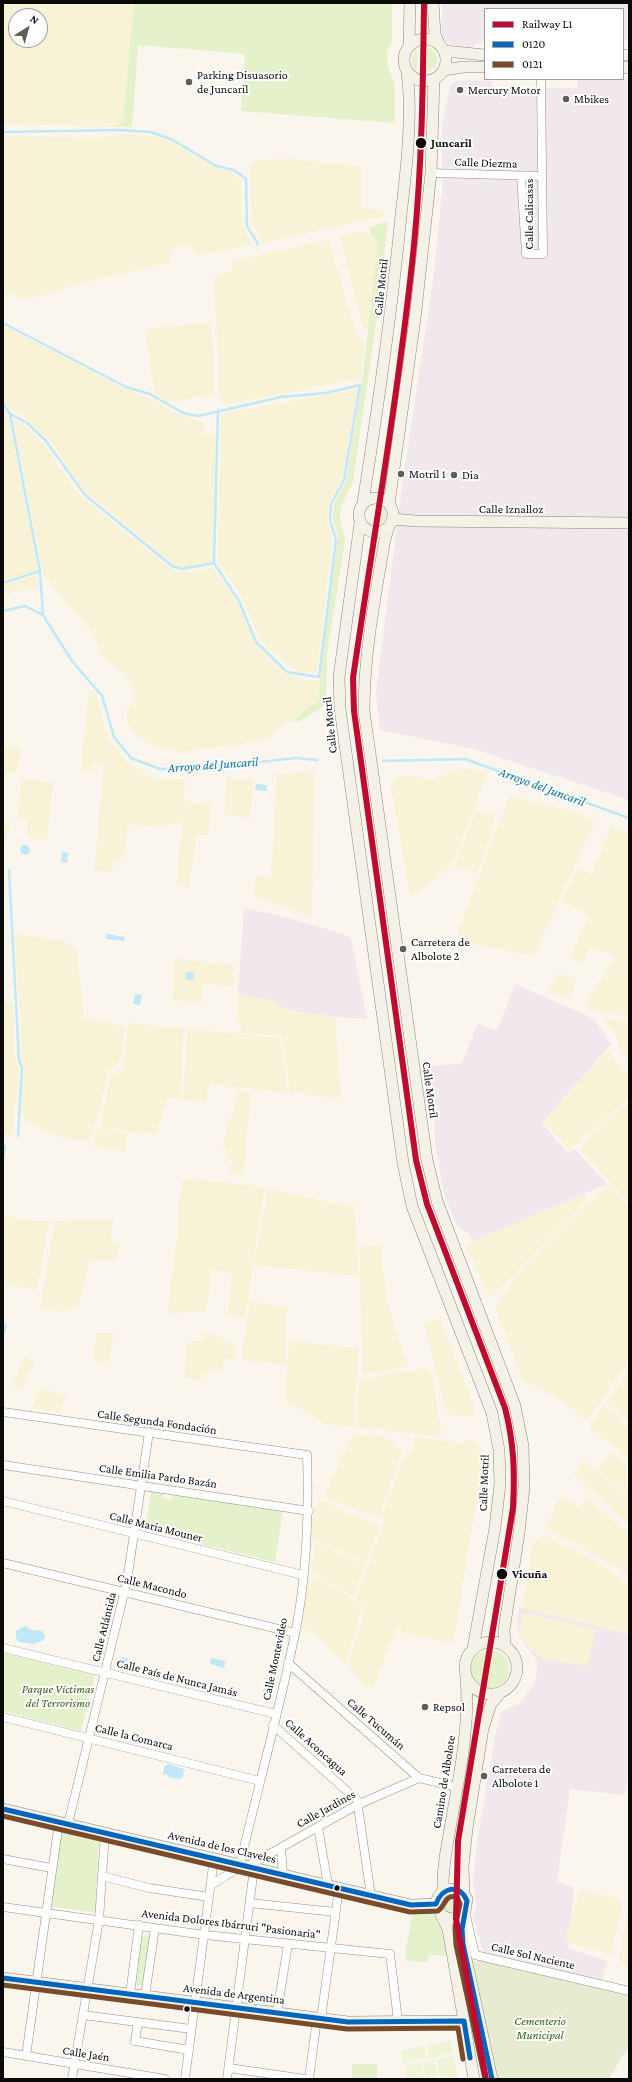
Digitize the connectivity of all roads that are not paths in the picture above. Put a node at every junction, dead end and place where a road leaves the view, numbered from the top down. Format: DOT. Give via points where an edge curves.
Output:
graph roads {
  1 [pos="410,3"];
  2 [pos="433,3"];
  3 [pos="409,45"];
  4 [pos="442,48"];
  5 [pos="484,55"];
  6 [pos="484,67"];
  7 [pos="444,70"];
  8 [pos="407,73"];
  9 [pos="434,80"];
  10 [pos="541,80"];
  11 [pos="430,173"];
  12 [pos="521,176"];
  13 [pos="541,176"];
  14 [pos="363,502"];
  15 [pos="389,504"];
  16 [pos="360,523"];
  17 [pos="391,523"];
  18 [pos="629,523"];
  19 [pos="3,1412"];
  20 [pos="149,1432"];
  21 [pos="307,1455"];
  22 [pos="3,1465"];
  23 [pos="141,1486"];
  24 [pos="3,1501"];
  25 [pos="309,1510"];
  26 [pos="134,1534"];
  27 [pos="3,1563"];
  28 [pos="303,1575"];
  29 [pos="125,1591"];
  30 [pos="295,1633"];
  31 [pos="504,1645"];
  32 [pos="3,1648"];
  33 [pos="473,1648"];
  34 [pos="288,1662"];
  35 [pos="105,1672"];
  36 [pos="466,1677"];
  37 [pos="501,1692"];
  38 [pos="276,1714"];
  39 [pos="3,1717"];
  40 [pos="273,1725"];
  41 [pos="89,1738"];
  42 [pos="419,1778"];
  43 [pos="260,1781"];
  44 [pos="457,1787"];
  45 [pos="357,1804"];
  46 [pos="3,1809"];
  47 [pos="63,1823"];
  48 [pos="318,1827"];
  49 [pos="105,1833"];
  50 [pos="280,1848"];
  51 [pos="214,1858"];
  52 [pos="3,1859"];
  53 [pos="247,1866"];
  54 [pos="51,1868"];
  55 [pos="283,1875"];
  56 [pos="102,1876"];
  57 [pos="211,1885"];
  58 [pos="333,1886"];
  59 [pos="443,1890"];
  60 [pos="464,1894"];
  61 [pos="209,1896"];
  62 [pos="371,1896"];
  63 [pos="250,1903"];
  64 [pos="436,1904"];
  65 [pos="3,1907"];
  66 [pos="335,1912"];
  67 [pos="46,1913"];
  68 [pos="464,1913"];
  69 [pos="443,1916"];
  70 [pos="98,1920"];
  71 [pos="139,1925"];
  72 [pos="155,1928"];
  73 [pos="205,1935"];
  74 [pos="245,1939"];
  75 [pos="288,1944"];
  76 [pos="329,1948"];
  77 [pos="3,1978"];
  78 [pos="36,1982"];
  79 [pos="86,1989"];
  80 [pos="629,1991"];
  81 [pos="130,1994"];
  82 [pos="145,1996"];
  83 [pos="195,2003"];
  84 [pos="236,2008"];
  85 [pos="277,2013"];
  86 [pos="83,2015"];
  87 [pos="319,2019"];
  88 [pos="398,2021"];
  89 [pos="464,2021"];
  90 [pos="138,2022"];
  91 [pos="191,2029"];
  92 [pos="189,2050"];
  93 [pos="3,2052"];
  94 [pos="26,2056"];
  95 [pos="75,2064"];
  96 [pos="229,2068"];
  97 [pos="148,2078"];
  98 [pos="72,2079"];
  99 [pos="165,2079"];
  100 [pos="185,2079"];
  101 [pos="227,2079"];
  102 [pos="305,2079"];
  103 [pos="309,2079"];
  104 [pos="474,2079"];
  105 [pos="492,2079"];
  1 -- 3 [label="street"];
  2 -- 4 [label="street" via="435,34"];
  3 -- 4 [label="street" via="422,39 432,40"];
  3 -- 8 [label="street" via="403,58"];
  4 -- 5 [label="street"];
  4 -- 7 [label="street" via="446,59"];
  6 -- 7 [label="street"];
  7 -- 9 [label="street"];
  8 -- 9 [label="street" via="421,81"];
  8 -- 14 [label="street, Calle Motril" via="407,150 392,308"];
  9 -- 11 [label="street"];
  10 -- 13 [label="street, Calle Calicasas"];
  11 -- 12 [label="street, Calle Diezma"];
  11 -- 15 [label="street" via="415,319"];
  12 -- 13 [label="street, Calle Diezma"];
  12 -- 13 [label="street, Calle Calicasas" via="526,254 543,254"];
  14 -- 15 [label="street" via="370,498 378,498"];
  14 -- 16 [label="street" via="358,512"];
  15 -- 17 [label="street" via="393,514"];
  16 -- 17 [label="street" via="364,528 376,532 384,530"];
  16 -- 33 [label="street, Calle Motril" via="339,677 340,709 402,1163 412,1206 492,1413 499,1450 500,1484 495,1528"];
  17 -- 18 [label="street, Calle Iznalloz"];
  17 -- 31 [label="street, Calle Motril" via="384,539 368,640 364,712 427,1160 437,1201 515,1406 523,1446 524,1487"];
  19 -- 20 [label="street, Calle Segunda Fondación"];
  20 -- 21 [label="street, Calle Segunda Fondación"];
  20 -- 23 [label="street, Calle Atlántida"];
  21 -- 25 [label="street, Calle Montevideo"];
  22 -- 23 [label="street, Calle Emilia Pardo Bazán"];
  23 -- 25 [label="street, Calle Emilia Pardo Bazán"];
  23 -- 26 [label="street, Calle Atlántida"];
  24 -- 26 [label="street, Calle Maria Mouner"];
  25 -- 28 [label="street, Calle Montevideo"];
  26 -- 28 [label="street, Calle Maria Mouner"];
  26 -- 29 [label="street, Calle Atlántida"];
  27 -- 29 [label="street, Calle Macondo"];
  28 -- 30 [label="street, Calle Montevideo"];
  29 -- 30 [label="street, Calle Macondo"];
  29 -- 35 [label="street, Calle Atlántida"];
  30 -- 34 [label="street, Calle Montevideo"];
  31 -- 33 [label="street" via="487,1641"];
  31 -- 37 [label="street" via="516,1658 517,1671 512,1683"];
  32 -- 35 [label="street, Calle País de Nunca Jamás"];
  33 -- 36 [label="street" via="466,1658"];
  34 -- 38 [label="street, Calle Montevideo"];
  34 -- 42 [label="street, Calle Tucumán"];
  35 -- 38 [label="street, Calle País de Nunca Jamás"];
  35 -- 41 [label="street, Calle Atlántida"];
  36 -- 37 [label="street" via="477,1690 487,1694"];
  36 -- 44 [label="street, Camino de Albolote" via="466,1727"];
  37 -- 60 [label="street" via="491,1704 483,1728 467,1829 463,1865"];
  38 -- 40 [label="street, Calle Montevideo"];
  39 -- 41 [label="street, Calle la Comarca"];
  40 -- 43 [label="street, Calle Montevideo"];
  40 -- 45 [label="street, Calle Aconcagua" via="357,1800"];
  41 -- 43 [label="street, Calle la Comarca"];
  41 -- 47 [label="street, Calle Atlántida"];
  42 -- 44 [label="street, Calle Tucumán"];
  42 -- 45 [label="street, Calle Jardines"];
  43 -- 53 [label="street, Calle Montevideo"];
  44 -- 59 [label="street, Camino de Albolote" via="444,1860"];
  45 -- 48 [label="street, Calle Jardines"];
  45 -- 62 [label="street"];
  46 -- 47 [label="street, Avenida de los Claveles"];
  47 -- 49 [label="street, Avenida de los Claveles"];
  47 -- 54 [label="street, Calle Atlántida"];
  48 -- 50 [label="street, Calle Jardines"];
  48 -- 58 [label="street"];
  49 -- 51 [label="street, Avenida de los Claveles"];
  49 -- 56 [label="street"];
  50 -- 53 [label="street, Calle Jardines"];
  50 -- 55 [label="street"];
  51 -- 53 [label="street, Avenida de los Claveles"];
  51 -- 57 [label="street"];
  52 -- 54 [label="street"];
  53 -- 55 [label="street, Avenida de los Claveles"];
  53 -- 57 [label="street, Calle Jardines" via="235,1870"];
  53 -- 63 [label="street, Calle Montevideo"];
  54 -- 67 [label="street, Calle Atlántida"];
  55 -- 58 [label="street, Avenida de los Claveles"];
  56 -- 61 [label="street" via="149,1888"];
  56 -- 70 [label="street"];
  57 -- 61 [label="street"];
  58 -- 62 [label="street, Avenida de los Claveles"];
  58 -- 66 [label="street"];
  59 -- 60 [label="street" via="455,1888"];
  59 -- 64 [label="street"];
  60 -- 68 [label="street" via="467,1899"];
  61 -- 73 [label="street"];
  62 -- 64 [label="street, Avenida de los Claveles" via="412,1905"];
  63 -- 66 [label="street"];
  63 -- 74 [label="street, Calle Montevideo"];
  64 -- 69 [label="street"];
  65 -- 67 [label="street, Avenida Dolores Ibárruri \"Pasionaria\""];
  66 -- 76 [label="street"];
  67 -- 70 [label="street, Avenida Dolores Ibárruri \"Pasionaria\""];
  67 -- 78 [label="street, Calle Atlántida"];
  68 -- 69 [label="street" via="456,1919"];
  68 -- 80 [label="street, Calle Sol Naciente" via="475,1955"];
  68 -- 105 [label="street" via="462,1932 466,1959"];
  69 -- 89 [label="street" via="448,1930"];
  70 -- 71 [label="street, Avenida Dolores Ibárruri \"Pasionaria\""];
  70 -- 79 [label="street"];
  71 -- 72 [label="street, Avenida Dolores Ibárruri \"Pasionaria\""];
  71 -- 81 [label="street"];
  72 -- 73 [label="street, Avenida Dolores Ibárruri \"Pasionaria\""];
  72 -- 82 [label="street"];
  73 -- 74 [label="street, Avenida Dolores Ibárruri \"Pasionaria\""];
  73 -- 83 [label="street"];
  74 -- 75 [label="street, Avenida Dolores Ibárruri \"Pasionaria\""];
  74 -- 84 [label="street, Calle Montevideo"];
  75 -- 76 [label="street, Avenida Dolores Ibárruri \"Pasionaria\""];
  75 -- 85 [label="street"];
  76 -- 87 [label="street"];
  76 -- 88 [label="street, Avenida Dolores Ibárruri \"Pasionaria\"" via="390,1954"];
  77 -- 78 [label="street, Avenida de Argentina"];
  78 -- 79 [label="street, Avenida de Argentina"];
  78 -- 94 [label="street, Calle Atlántida"];
  79 -- 81 [label="street, Avenida de Argentina"];
  79 -- 86 [label="street"];
  81 -- 82 [label="street, Avenida de Argentina"];
  82 -- 83 [label="street, Avenida de Argentina"];
  83 -- 84 [label="street, Avenida de Argentina"];
  83 -- 91 [label="street"];
  84 -- 85 [label="street, Avenida de Argentina"];
  84 -- 96 [label="street, Calle Montevideo"];
  85 -- 87 [label="street, Avenida de Argentina"];
  86 -- 90 [label="street"];
  86 -- 95 [label="street"];
  87 -- 88 [label="street, Avenida de Argentina" via="348,2022"];
  87 -- 103 [label="street"];
  88 -- 89 [label="street, Avenida de Argentina"];
  89 -- 104 [label="street"];
  90 -- 91 [label="street"];
  90 -- 92 [label="street" via="135,2041"];
  91 -- 92 [label="street"];
  92 -- 100 [label="street"];
  93 -- 94 [label="street, Calle Jaén"];
  94 -- 95 [label="street, Calle Jaén"];
  95 -- 97 [label="street, Calle Jaén"];
  95 -- 98 [label="street"];
  96 -- 101 [label="street, Calle Montevideo"];
  96 -- 102 [label="street"];
  97 -- 99 [label="street, Calle Jaén"];
}
